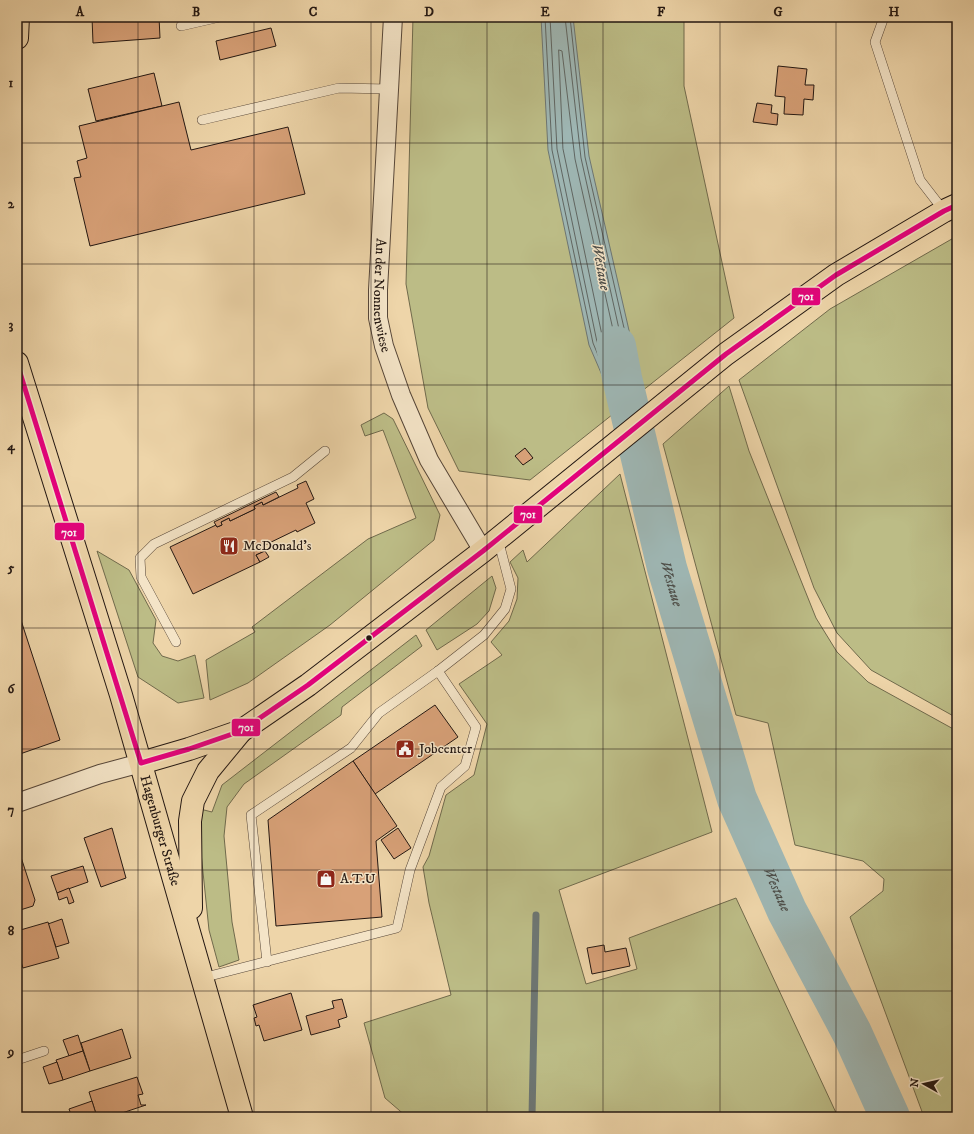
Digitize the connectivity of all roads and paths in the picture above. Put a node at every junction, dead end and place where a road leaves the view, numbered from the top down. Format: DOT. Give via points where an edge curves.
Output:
graph roads {
  1 [pos="18,17"];
  2 [pos="220,17"];
  3 [pos="392,17"];
  4 [pos="884,17"];
  5 [pos="181,26"];
  6 [pos="17,38"];
  7 [pos="389,89"];
  8 [pos="202,120"];
  9 [pos="950,208"];
  10 [pos="17,363"];
  11 [pos="325,451"];
  12 [pos="491,545"];
  13 [pos="176,642"];
  14 [pos="438,671"];
  15 [pos="241,731"];
  16 [pos="141,763"];
  17 [pos="17,803"];
  18 [pos="191,939"];
  19 [pos="267,962"];
  20 [pos="202,978"];
  21 [pos="44,1051"];
  22 [pos="17,1060"];
  23 [pos="242,1117"];
  1 -- 6 [label="main road"];
  2 -- 5 [label="lane"];
  3 -- 7 [label="street, An der Nonnenwiese"];
  4 -- 9 [label="lane" via="875,42 920,180"];
  7 -- 8 [label="lane" via="339,88"];
  7 -- 12 [label="street, An der Nonnenwiese" via="378,290 378,318 384,346 401,395 429,460"];
  9 -- 12 [label="main road" via="836,275 726,354"];
  10 -- 16 [label="main road, Hagenburger Straße"];
  11 -- 13 [label="lane" via="293,477 154,544 140,558 141,577"];
  12 -- 14 [label="lane" via="511,589 505,609 484,635"];
  12 -- 15 [label="main road" via="308,685"];
  14 -- 19 [label="lane" via="379,713 351,748 251,815"];
  14 -- 19 [label="lane" via="476,727 465,766 441,787 410,870 396,928"];
  15 -- 16 [label="main road"];
  15 -- 18 [label="main road" via="208,771 193,801 190,821"];
  16 -- 17 [label="street"];
  16 -- 18 [label="main road, Hagenburger Straße"];
  18 -- 20 [label="main road, Hagenburger Straße"];
  19 -- 20 [label="lane"];
  20 -- 23 [label="main road, Hagenburger Straße"];
  21 -- 22 [label="lane"];
}
